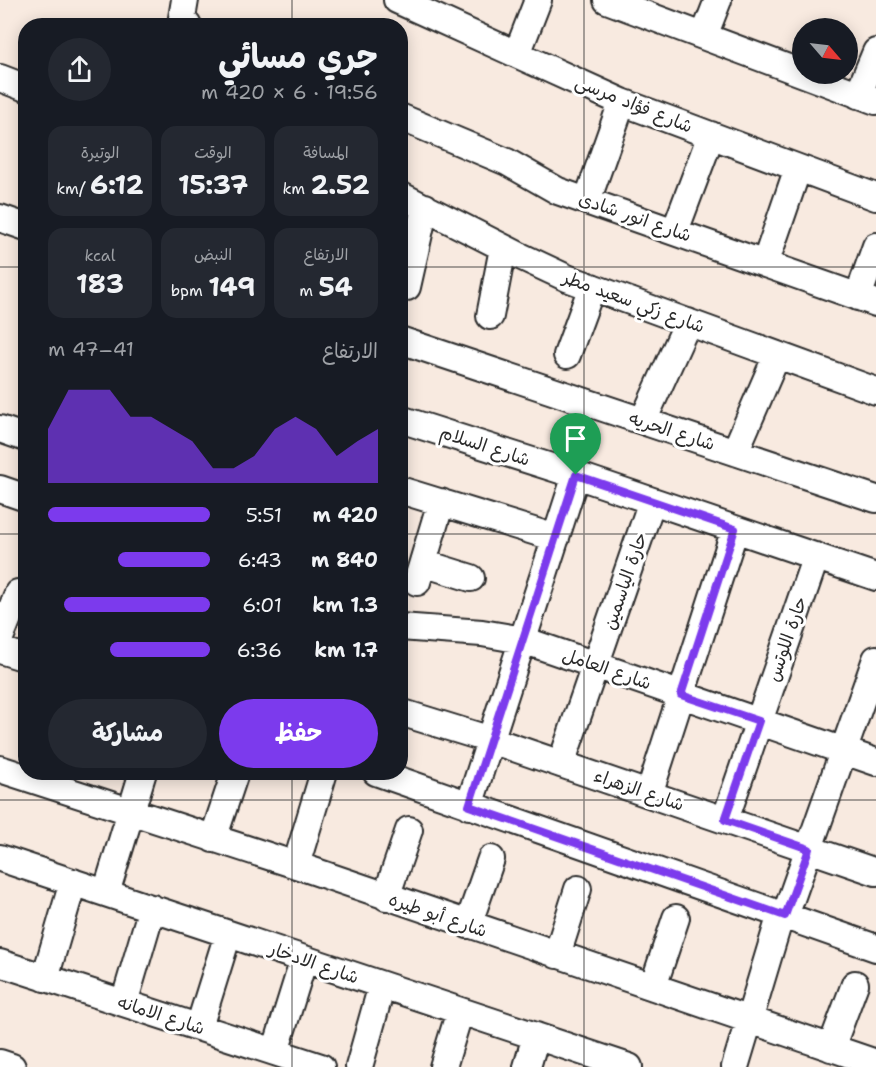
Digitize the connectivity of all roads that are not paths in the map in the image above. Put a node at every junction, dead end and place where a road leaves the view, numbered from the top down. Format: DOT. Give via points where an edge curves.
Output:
graph roads {
  1 [pos="185,0"];
  2 [pos="397,0"];
  3 [pos="537,0"];
  4 [pos="607,0"];
  5 [pos="718,0"];
  6 [pos="182,18"];
  7 [pos="704,36"];
  8 [pos="876,52"];
  9 [pos="517,54"];
  10 [pos="0,78"];
  11 [pos="18,85"];
  12 [pos="867,98"];
  13 [pos="622,102"];
  14 [pos="408,120"];
  15 [pos="711,135"];
  16 [pos="798,168"];
  17 [pos="876,196"];
  18 [pos="408,199"];
  19 [pos="587,201"];
  20 [pos="425,207"];
  21 [pos="675,231"];
  22 [pos="876,246"];
  23 [pos="502,248"];
  24 [pos="765,264"];
  25 [pos="408,283"];
  26 [pos="592,287"];
  27 [pos="867,300"];
  28 [pos="490,316"];
  29 [pos="688,322"];
  30 [pos="408,343"];
  31 [pos="567,355"];
  32 [pos="777,355"];
  33 [pos="876,391"];
  34 [pos="642,421"];
  35 [pos="408,422"];
  36 [pos="0,429"];
  37 [pos="18,435"];
  38 [pos="735,452"];
  39 [pos="576,475"];
  40 [pos="0,489"];
  41 [pos="408,492"];
  42 [pos="18,495"];
  43 [pos="876,499"];
  44 [pos="652,501"];
  45 [pos="441,502"];
  46 [pos="735,529"];
  47 [pos="556,538"];
  48 [pos="816,556"];
  49 [pos="876,577"];
  50 [pos="471,578"];
  51 [pos="14,592"];
  52 [pos="408,628"];
  53 [pos="0,638"];
  54 [pos="523,640"];
  55 [pos="0,650"];
  56 [pos="18,656"];
  57 [pos="876,658"];
  58 [pos="595,665"];
  59 [pos="681,695"];
  60 [pos="408,714"];
  61 [pos="759,721"];
  62 [pos="491,740"];
  63 [pos="844,751"];
  64 [pos="876,762"];
  65 [pos="561,764"];
  66 [pos="0,769"];
  67 [pos="18,773"];
  68 [pos="46,780"];
  69 [pos="141,780"];
  70 [pos="233,780"];
  71 [pos="322,780"];
  72 [pos="397,780"];
  73 [pos="649,794"];
  74 [pos="469,806"];
  75 [pos="131,812"];
  76 [pos="725,820"];
  77 [pos="409,830"];
  78 [pos="213,838"];
  79 [pos="809,849"];
  80 [pos="491,859"];
  81 [pos="1,861"];
  82 [pos="296,865"];
  83 [pos="876,872"];
  84 [pos="73,882"];
  85 [pos="579,889"];
  86 [pos="106,893"];
  87 [pos="386,897"];
  88 [pos="152,908"];
  89 [pos="783,915"];
  90 [pos="676,918"];
  91 [pos="468,925"];
  92 [pos="228,934"];
  93 [pos="876,948"];
  94 [pos="557,955"];
  95 [pos="304,959"];
  96 [pos="0,963"];
  97 [pos="45,978"];
  98 [pos="855,984"];
  99 [pos="382,985"];
  100 [pos="653,987"];
  101 [pos="124,1003"];
  102 [pos="460,1011"];
  103 [pos="749,1020"];
  104 [pos="199,1027"];
  105 [pos="536,1036"];
  106 [pos="831,1048"];
  107 [pos="275,1052"];
  108 [pos="0,1063"];
  109 [pos="876,1063"];
  110 [pos="619,1065"];
  111 [pos="12,1067"];
  112 [pos="321,1067"];
  113 [pos="359,1067"];
  114 [pos="443,1067"];
  115 [pos="527,1067"];
  116 [pos="735,1067"];
  1 -- 6 [label="street"];
  2 -- 9 [label="street, شارع فؤاد مرسى"];
  3 -- 9 [label="street"];
  4 -- 7 [label="street"];
  5 -- 7 [label="street"];
  7 -- 12 [label="street"];
  8 -- 12 [label="street"];
  9 -- 13 [label="street, شارع فؤاد مرسى"];
  10 -- 11 [label="street"];
  13 -- 15 [label="street, شارع فؤاد مرسى"];
  13 -- 19 [label="street"];
  14 -- 19 [label="street, شارع انور شادى"];
  15 -- 16 [label="street, شارع فؤاد مرسى"];
  15 -- 21 [label="street"];
  16 -- 17 [label="street, شارع فؤاد مرسى"];
  16 -- 24 [label="street"];
  18 -- 20 [label="street, شارع زكي سعيد مطر"];
  19 -- 21 [label="street, شارع انور شادى"];
  20 -- 23 [label="street, شارع زكي سعيد مطر"];
  20 -- 25 [label="street"];
  21 -- 24 [label="street, شارع انور شادى"];
  22 -- 27 [label="street"];
  23 -- 26 [label="street, شارع زكي سعيد مطر"];
  23 -- 28 [label="street"];
  24 -- 27 [label="street, شارع انور شادى"];
  26 -- 29 [label="street, شارع زكي سعيد مطر"];
  26 -- 31 [label="street"];
  29 -- 32 [label="street, شارع زكي سعيد مطر"];
  29 -- 34 [label="street"];
  30 -- 34 [label="street, شارع الحريه"];
  32 -- 33 [label="street, شارع زكي سعيد مطر"];
  32 -- 38 [label="street"];
  34 -- 38 [label="street, شارع الحريه"];
  35 -- 39 [label="street, شارع السلام"];
  36 -- 37 [label="street"];
  38 -- 43 [label="street, شارع الحريه"];
  39 -- 44 [label="street, شارع السلام"];
  39 -- 47 [label="street"];
  40 -- 42 [label="street"];
  41 -- 45 [label="street"];
  44 -- 46 [label="street, شارع السلام"];
  44 -- 58 [label="street, حارة الياسمين"];
  45 -- 47 [label="street"];
  45 -- 50 [label="street" via="420,572"];
  46 -- 48 [label="street, شارع السلام"];
  46 -- 59 [label="street"];
  47 -- 54 [label="street"];
  48 -- 49 [label="street, شارع السلام"];
  48 -- 61 [label="street, حارة اللوتس"];
  51 -- 53 [label="street"];
  52 -- 54 [label="street, شارع العامل"];
  54 -- 58 [label="street, شارع العامل"];
  54 -- 62 [label="street"];
  55 -- 56 [label="street"];
  57 -- 63 [label="street"];
  58 -- 59 [label="street, شارع العامل"];
  58 -- 65 [label="street, حارة الياسمين"];
  59 -- 61 [label="street, شارع العامل"];
  59 -- 73 [label="street"];
  60 -- 62 [label="street, شارع الزهراء"];
  61 -- 63 [label="street, شارع العامل"];
  61 -- 76 [label="street, حارة اللوتس"];
  62 -- 65 [label="street, شارع الزهراء"];
  62 -- 74 [label="street"];
  63 -- 64 [label="street, شارع العامل"];
  63 -- 79 [label="street"];
  65 -- 73 [label="street, شارع الزهراء"];
  66 -- 67 [label="street, شارع أبو طيره"];
  68 -- 75 [label="street, شارع أبو طيره"];
  69 -- 75 [label="street"];
  70 -- 78 [label="street"];
  71 -- 82 [label="street"];
  72 -- 74 [label="street"];
  73 -- 76 [label="street, شارع الزهراء"];
  74 -- 89 [label="street"];
  75 -- 78 [label="street, شارع أبو طيره"];
  75 -- 86 [label="street"];
  76 -- 79 [label="street, شارع الزهراء"];
  77 -- 87 [label="street"];
  78 -- 82 [label="street, شارع أبو طيره"];
  79 -- 83 [label="street, شارع الزهراء"];
  79 -- 89 [label="street"];
  80 -- 91 [label="street"];
  81 -- 84 [label="street, شارع الادخار"];
  82 -- 87 [label="street, شارع أبو طيره"];
  84 -- 86 [label="street, شارع الادخار"];
  84 -- 97 [label="street"];
  85 -- 94 [label="street"];
  86 -- 88 [label="street, شارع الادخار"];
  87 -- 91 [label="street, شارع أبو طيره"];
  88 -- 92 [label="street, شارع الادخار"];
  88 -- 101 [label="street"];
  89 -- 93 [label="street"];
  89 -- 103 [label="street"];
  90 -- 100 [label="street"];
  91 -- 94 [label="street, شارع أبو طيره"];
  92 -- 95 [label="street, شارع الادخار"];
  92 -- 104 [label="street"];
  94 -- 100 [label="street, شارع أبو طيره"];
  95 -- 99 [label="street, شارع الادخار"];
  95 -- 107 [label="street"];
  96 -- 97 [label="street, شارع الامانه"];
  97 -- 101 [label="street, شارع الامانه"];
  98 -- 106 [label="street"];
  99 -- 102 [label="street, شارع الادخار"];
  99 -- 113 [label="street"];
  100 -- 103 [label="street, شارع أبو طيره"];
  101 -- 104 [label="street, شارع الامانه"];
  102 -- 105 [label="street, شارع الادخار"];
  102 -- 114 [label="street"];
  103 -- 106 [label="street, شارع أبو طيره"];
  103 -- 116 [label="street"];
  104 -- 107 [label="street, شارع الامانه"];
  105 -- 110 [label="street, شارع الادخار"];
  105 -- 115 [label="street"];
  106 -- 109 [label="street, شارع أبو طيره"];
  107 -- 112 [label="street, شارع الامانه"];
  108 -- 111 [label="street"];
}
